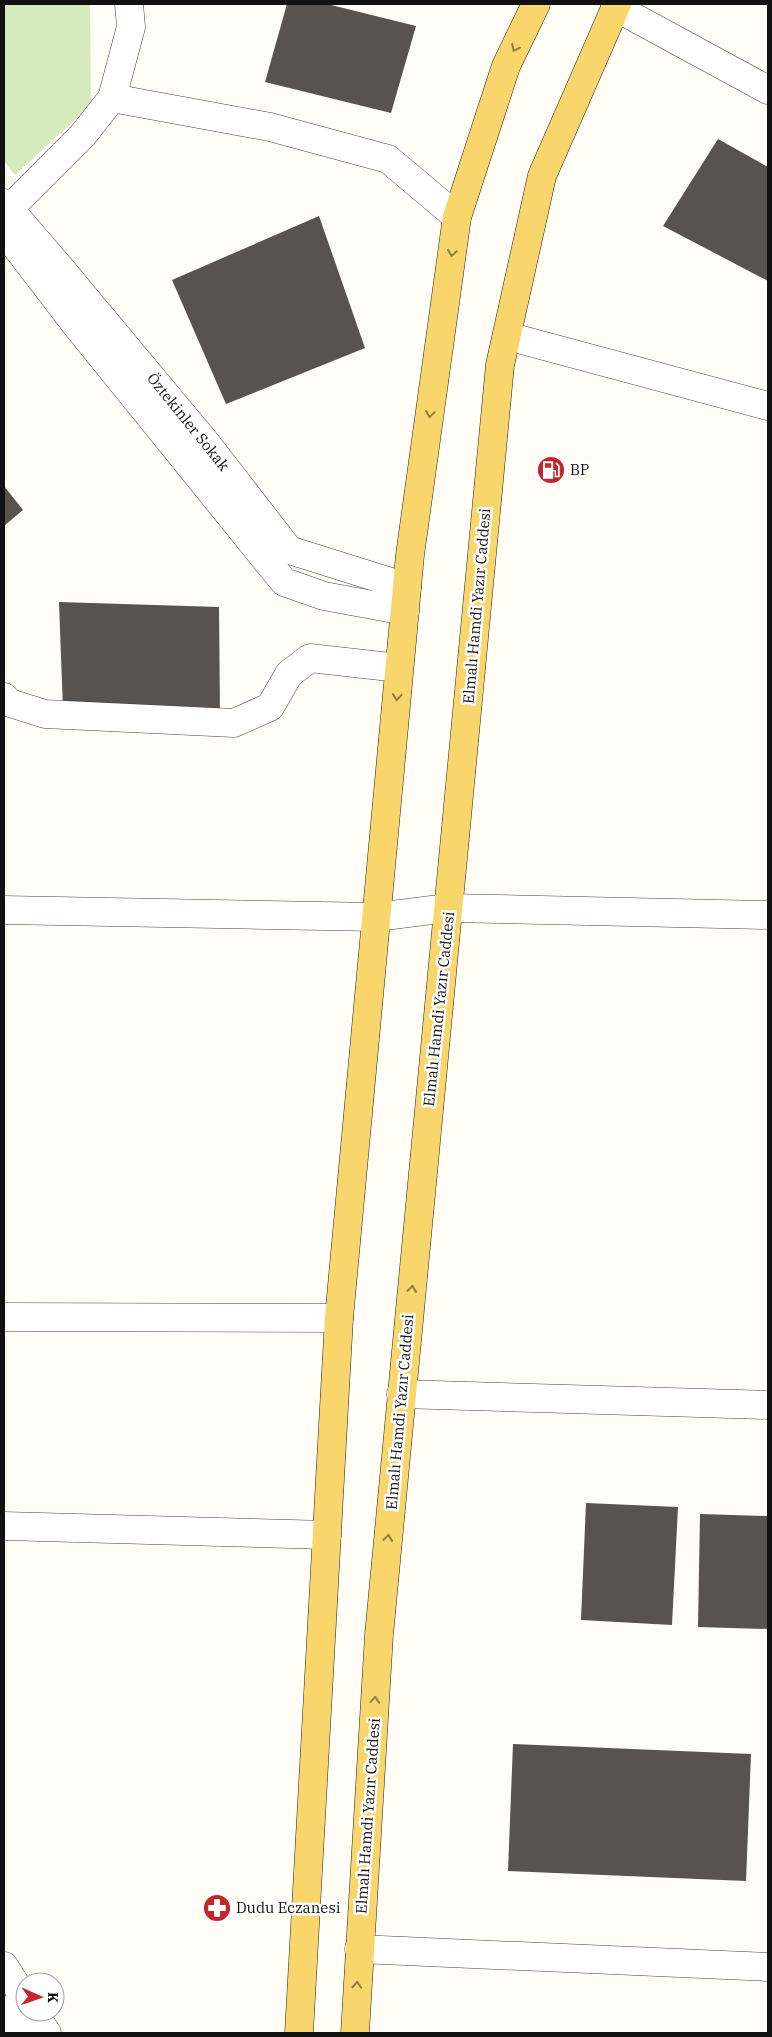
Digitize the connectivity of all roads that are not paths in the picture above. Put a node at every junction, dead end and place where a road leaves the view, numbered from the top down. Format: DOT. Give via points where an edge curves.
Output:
graph roads {
  1 [pos="129,4"];
  2 [pos="536,4"];
  3 [pos="616,5"];
  4 [pos="768,90"];
  5 [pos="112,98"];
  6 [pos="5,214"];
  7 [pos="456,217"];
  8 [pos="506,336"];
  9 [pos="768,406"];
  10 [pos="406,599"];
  11 [pos="400,668"];
  12 [pos="4,698"];
  13 [pos="448,908"];
  14 [pos="4,910"];
  15 [pos="768,915"];
  16 [pos="376,917"];
  17 [pos="4,1317"];
  18 [pos="339,1318"];
  19 [pos="402,1394"];
  20 [pos="768,1404"];
  21 [pos="4,1526"];
  22 [pos="327,1535"];
  23 [pos="359,1949"];
  24 [pos="4,1966"];
  25 [pos="768,1967"];
  26 [pos="15,1983"];
  27 [pos="4,2010"];
  28 [pos="40,2022"];
  29 [pos="20,2033"];
  30 [pos="47,2033"];
  31 [pos="299,2033"];
  32 [pos="355,2033"];
  1 -- 5 [label="street" via="130,28"];
  2 -- 7 [label="main road, one-way" via="506,66"];
  3 -- 4 [label="street"];
  3 -- 8 [label="main road, Elmalı Hamdi Yazır Caddesi" via="542,176"];
  5 -- 6 [label="street" via="83,135"];
  5 -- 7 [label="street" via="270,127 388,159"];
  6 -- 10 [label="street, Öztekinler Sokak" via="63,270 207,444 289,550"];
  7 -- 10 [label="main road, one-way"];
  8 -- 9 [label="street"];
  8 -- 13 [label="main road, Elmalı Hamdi Yazır Caddesi" via="500,365"];
  10 -- 11 [label="main road"];
  11 -- 12 [label="street" via="310,658 289,674 270,707 234,723 45,714"];
  11 -- 16 [label="main road, one-way"];
  13 -- 15 [label="street"];
  13 -- 16 [label="street"];
  19 -- 13 [label="main road, Elmalı Hamdi Yazır Caddesi, one-way"];
  14 -- 16 [label="street"];
  16 -- 18 [label="main road"];
  17 -- 18 [label="street"];
  18 -- 22 [label="main road"];
  19 -- 20 [label="street"];
  23 -- 19 [label="main road, Elmalı Hamdi Yazır Caddesi, one-way" via="379,1634"];
  21 -- 22 [label="street"];
  22 -- 31 [label="main road"];
  23 -- 25 [label="street"];
  32 -- 23 [label="main road, Elmalı Hamdi Yazır Caddesi, one-way"];
  24 -- 26 [label="street"];
  27 -- 29 [label="street"];
  28 -- 30 [label="street"];
}
